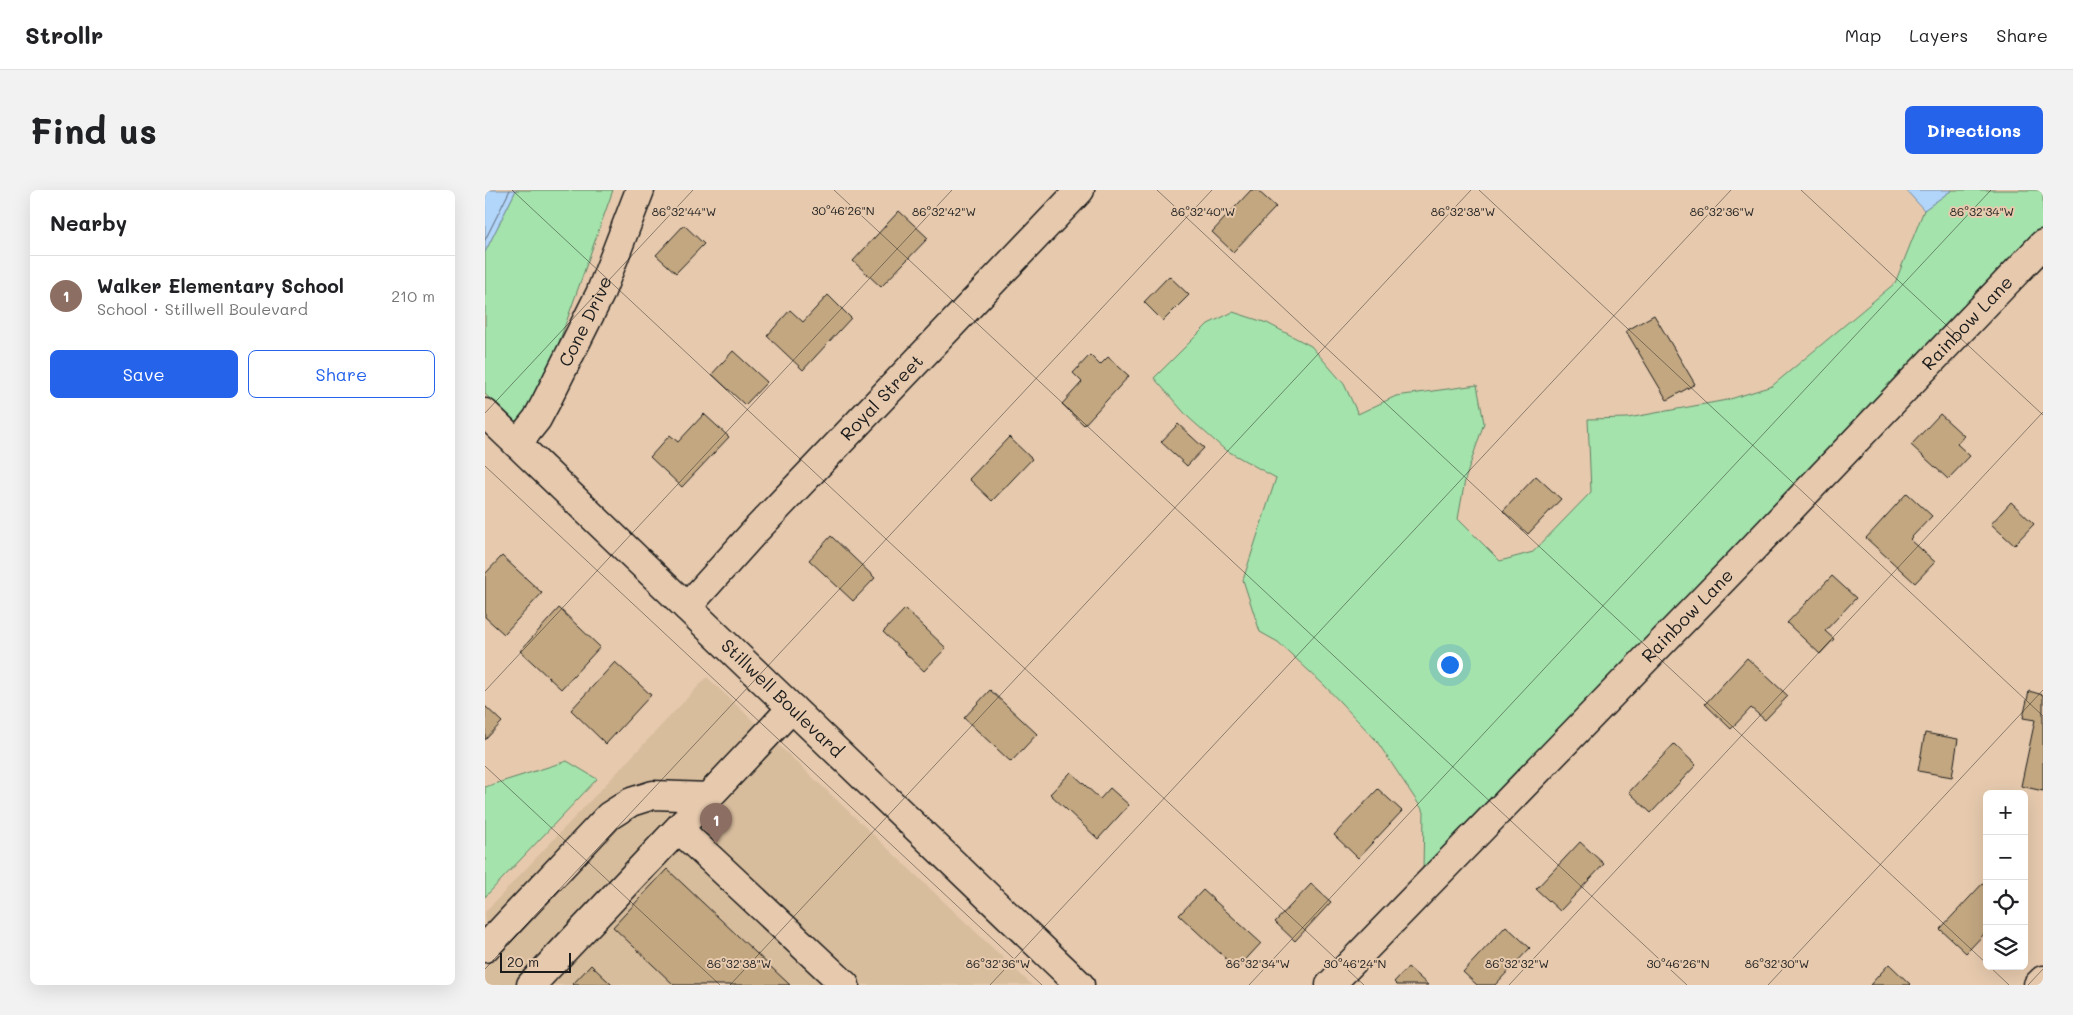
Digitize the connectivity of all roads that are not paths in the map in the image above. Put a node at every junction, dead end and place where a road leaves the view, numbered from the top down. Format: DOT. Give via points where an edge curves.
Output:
graph roads {
  1 [pos="640,190"];
  2 [pos="1080,190"];
  3 [pos="2043,244"];
  4 [pos="485,413"];
  5 [pos="517,444"];
  6 [pos="687,607"];
  7 [pos="792,708"];
  8 [pos="709,797"];
  9 [pos="679,829"];
  10 [pos="485,948"];
  11 [pos="2043,980"];
  12 [pos="531,985"];
  13 [pos="845,985"];
  14 [pos="1080,985"];
  15 [pos="1330,985"];
  16 [pos="2038,985"];
  1 -- 5 [label="street, Cone Drive" via="595,302 547,402"];
  2 -- 6 [label="street, Royal Street" via="757,529"];
  3 -- 15 [label="street, Rainbow Lane"];
  4 -- 5 [label="street, Stillwell Boulevard"];
  5 -- 6 [label="street, Stillwell Boulevard"];
  6 -- 7 [label="street, Stillwell Boulevard"];
  7 -- 8 [label="street"];
  7 -- 14 [label="street, Stillwell Boulevard"];
  8 -- 9 [label="street"];
  8 -- 10 [label="street" via="653,795 631,802 609,816"];
  9 -- 12 [label="street"];
  9 -- 13 [label="street"];
  11 -- 16 [label="street"];
}
